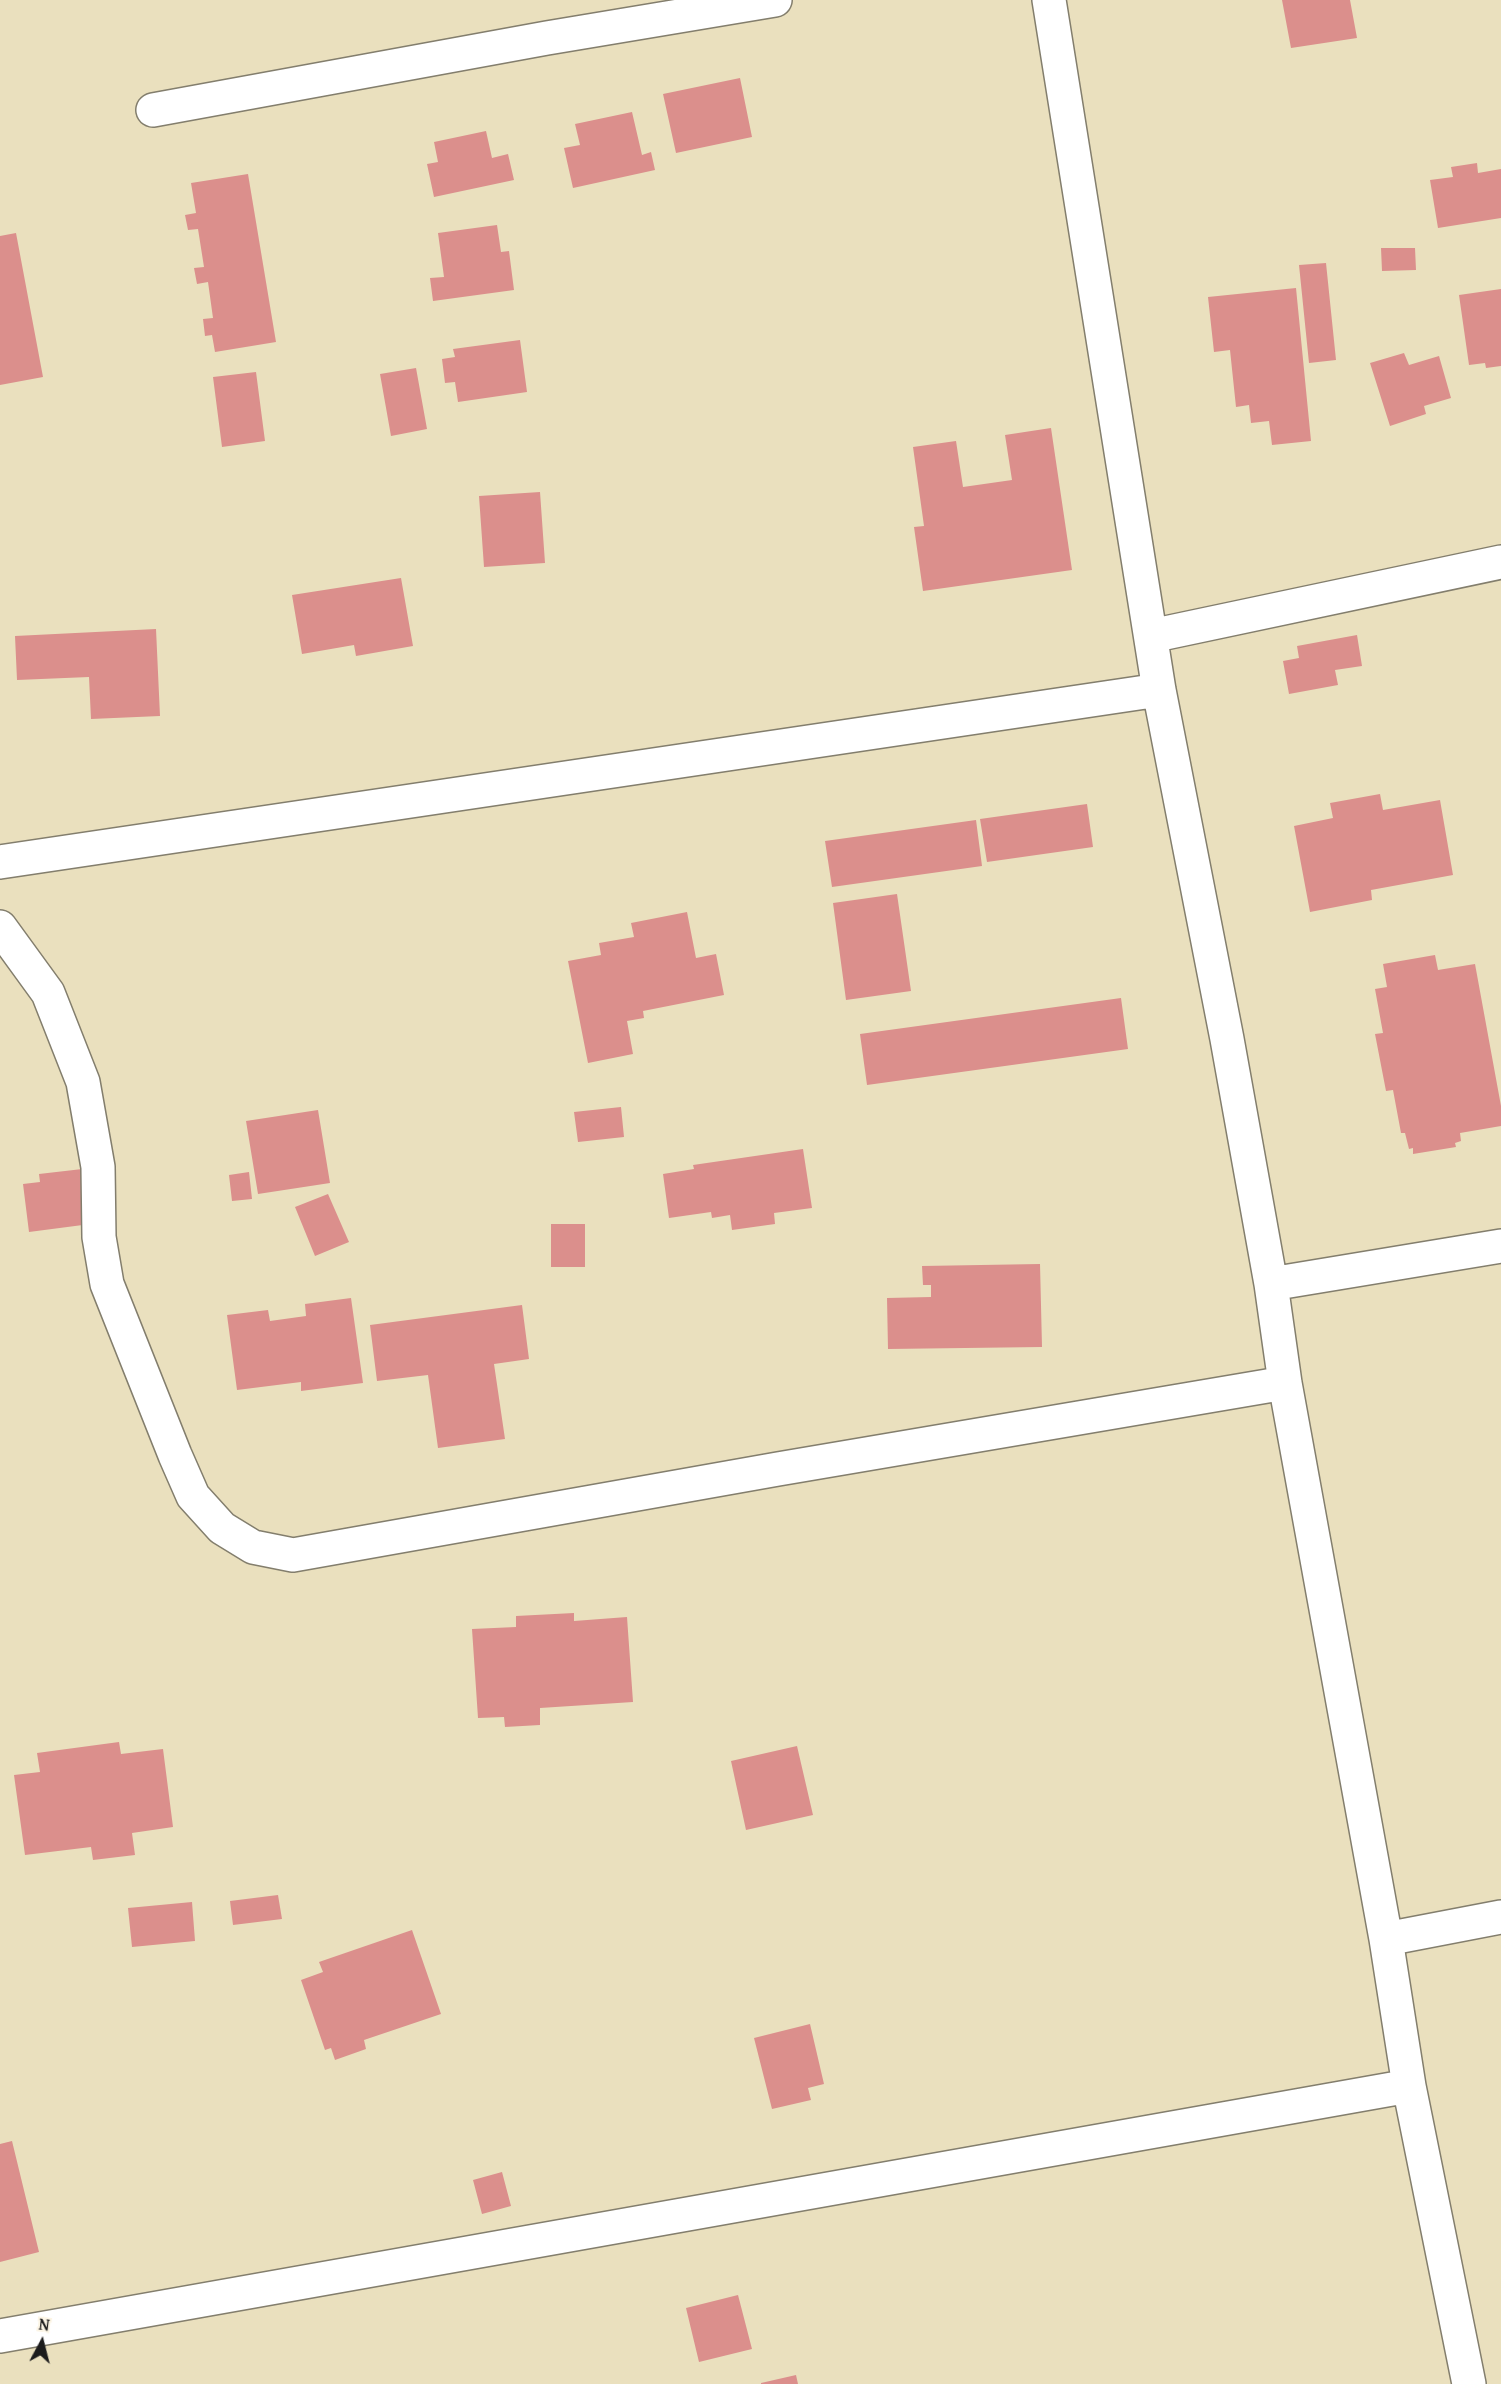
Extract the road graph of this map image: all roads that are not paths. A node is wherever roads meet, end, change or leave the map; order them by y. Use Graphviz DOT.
graph roads {
  1 [pos="776,0"];
  2 [pos="1049,0"];
  3 [pos="153,110"];
  4 [pos="1501,562"];
  5 [pos="1151,636"];
  6 [pos="1159,690"];
  7 [pos="0,862"];
  8 [pos="0,927"];
  9 [pos="1501,1246"];
  10 [pos="1271,1284"];
  11 [pos="1284,1383"];
  12 [pos="1501,1917"];
  13 [pos="1386,1939"];
  14 [pos="1409,2086"];
  15 [pos="0,2336"];
  16 [pos="1469,2384"];
  1 -- 3 [label="street"];
  2 -- 5 [label="street"];
  4 -- 5 [label="street"];
  5 -- 6 [label="street"];
  6 -- 7 [label="street"];
  6 -- 10 [label="street"];
  8 -- 11 [label="street"];
  9 -- 10 [label="street"];
  10 -- 11 [label="street"];
  11 -- 13 [label="street"];
  12 -- 13 [label="street"];
  13 -- 14 [label="street"];
  14 -- 15 [label="street"];
  14 -- 16 [label="street"];
}
